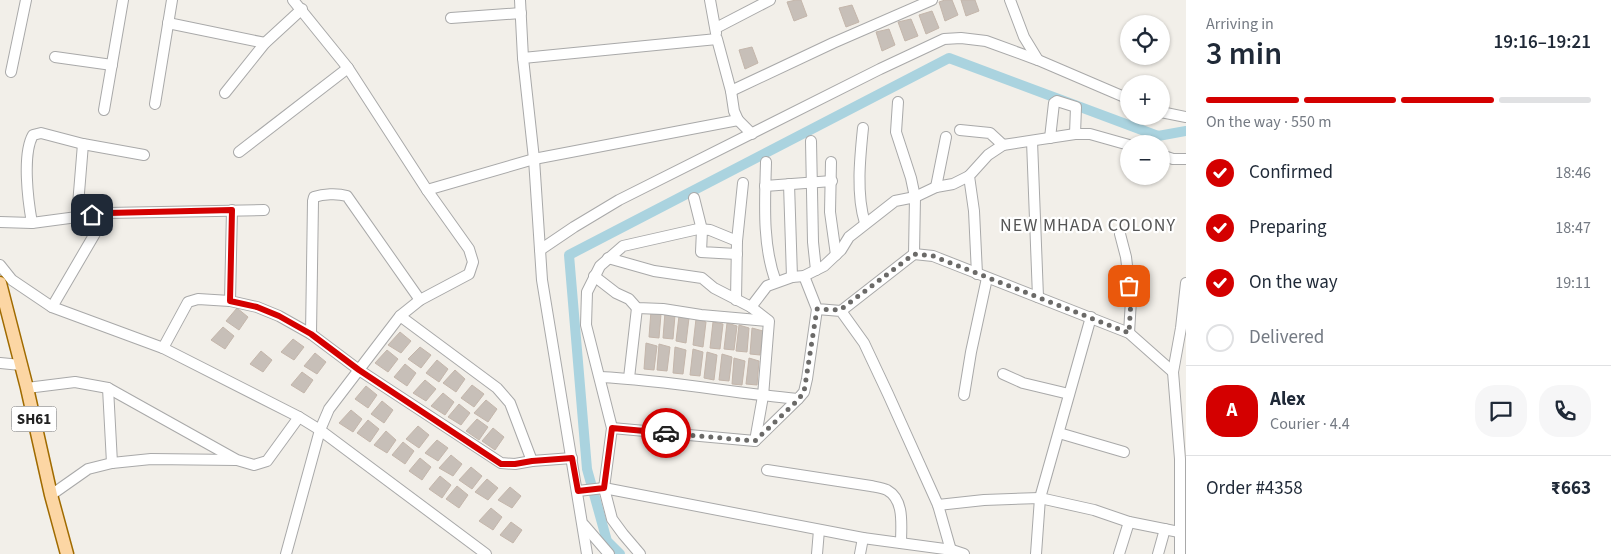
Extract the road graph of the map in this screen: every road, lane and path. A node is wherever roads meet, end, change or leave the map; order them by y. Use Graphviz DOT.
graph roads {
  1 [pos="26,0"];
  2 [pos="123,0"];
  3 [pos="172,0"];
  4 [pos="293,0"];
  5 [pos="520,0"];
  6 [pos="710,0"];
  7 [pos="770,0"];
  8 [pos="932,0"];
  9 [pos="1010,0"];
  10 [pos="302,9"];
  11 [pos="521,13"];
  12 [pos="451,18"];
  13 [pos="168,23"];
  14 [pos="716,34"];
  15 [pos="264,43"];
  16 [pos="55,57"];
  17 [pos="524,58"];
  18 [pos="1038,60"];
  19 [pos="112,65"];
  20 [pos="348,68"];
  21 [pos="11,72"];
  22 [pos="731,91"];
  23 [pos="225,93"];
  24 [pos="1120,95"];
  25 [pos="898,102"];
  26 [pos="155,104"];
  27 [pos="104,110"];
  28 [pos="1170,114"];
  29 [pos="1186,117"];
  30 [pos="738,120"];
  31 [pos="863,128"];
  32 [pos="960,130"];
  33 [pos="752,134"];
  34 [pos="1075,134"];
  35 [pos="946,137"];
  36 [pos="1050,138"];
  37 [pos="811,141"];
  38 [pos="1032,141"];
  39 [pos="1120,142"];
  40 [pos="83,144"];
  41 [pos="1003,145"];
  42 [pos="239,152"];
  43 [pos="144,156"];
  44 [pos="1170,158"];
  45 [pos="534,159"];
  46 [pos="1186,159"];
  47 [pos="766,162"];
  48 [pos="831,162"];
  49 [pos="969,176"];
  50 [pos="832,182"];
  51 [pos="743,183"];
  52 [pos="812,183"];
  53 [pos="789,184"];
  54 [pos="765,186"];
  55 [pos="936,187"];
  56 [pos="426,190"];
  57 [pos="914,197"];
  58 [pos="694,198"];
  59 [pos="232,210"];
  60 [pos="264,210"];
  61 [pos="108,213"];
  62 [pos="77,217"];
  63 [pos="0,222"];
  64 [pos="32,223"];
  65 [pos="865,223"];
  66 [pos="702,230"];
  67 [pos="1120,234"];
  68 [pos="737,241"];
  69 [pos="540,250"];
  70 [pos="737,254"];
  71 [pos="914,254"];
  72 [pos="836,255"];
  73 [pos="608,258"];
  74 [pos="0,265"];
  75 [pos="816,270"];
  76 [pos="594,276"];
  77 [pos="804,276"];
  78 [pos="982,276"];
  79 [pos="792,277"];
  80 [pos="776,282"];
  81 [pos="0,283"];
  82 [pos="1186,283"];
  83 [pos="1038,298"];
  84 [pos="420,300"];
  85 [pos="736,300"];
  86 [pos="230,301"];
  87 [pos="751,307"];
  88 [pos="52,308"];
  89 [pos="637,308"];
  90 [pos="817,309"];
  91 [pos="840,310"];
  92 [pos="400,316"];
  93 [pos="1091,317"];
  94 [pos="769,321"];
  95 [pos="1184,328"];
  96 [pos="1129,333"];
  97 [pos="311,334"];
  98 [pos="163,348"];
  99 [pos="0,363"];
  100 [pos="21,365"];
  101 [pos="359,370"];
  102 [pos="1173,372"];
  103 [pos="1003,374"];
  104 [pos="600,377"];
  105 [pos="629,378"];
  106 [pos="27,388"];
  107 [pos="108,388"];
  108 [pos="1069,394"];
  109 [pos="964,395"];
  110 [pos="763,396"];
  111 [pos="798,400"];
  112 [pos="299,417"];
  113 [pos="612,428"];
  114 [pos="320,430"];
  115 [pos="1059,433"];
  116 [pos="1182,436"];
  117 [pos="755,441"];
  118 [pos="1124,452"];
  119 [pos="572,458"];
  120 [pos="237,460"];
  121 [pos="532,461"];
  122 [pos="112,463"];
  123 [pos="767,470"];
  124 [pos="602,488"];
  125 [pos="580,491"];
  126 [pos="50,495"];
  127 [pos="1183,495"];
  128 [pos="1040,498"];
  129 [pos="938,505"];
  130 [pos="1129,522"];
  131 [pos="583,524"];
  132 [pos="1165,529"];
  133 [pos="819,530"];
  134 [pos="1179,532"];
  135 [pos="863,538"];
  136 [pos="901,543"];
  137 [pos="952,552"];
  138 [pos="66,554"];
  139 [pos="286,554"];
  140 [pos="486,554"];
  141 [pos="587,554"];
  142 [pos="609,554"];
  143 [pos="640,554"];
  144 [pos="816,554"];
  145 [pos="860,554"];
  146 [pos="964,554"];
  147 [pos="1036,554"];
  148 [pos="1120,554"];
  149 [pos="1158,554"];
  150 [pos="1180,554"];
  1 -- 21 [label="street"];
  2 -- 19 [label="street"];
  3 -- 13 [label="street"];
  4 -- 10 [label="street"];
  5 -- 11 [label="street"];
  6 -- 14 [label="street"];
  7 -- 14 [label="street"];
  8 -- 22 [label="street"];
  9 -- 18 [label="street"];
  10 -- 15 [label="street"];
  10 -- 20 [label="street"];
  11 -- 12 [label="street"];
  11 -- 17 [label="street"];
  13 -- 15 [label="street"];
  13 -- 26 [label="street"];
  14 -- 17 [label="street"];
  14 -- 22 [label="street"];
  15 -- 23 [label="street"];
  16 -- 19 [label="street"];
  17 -- 45 [label="street"];
  18 -- 24 [label="street"];
  18 -- 33 [label="street"];
  19 -- 27 [label="street"];
  20 -- 42 [label="street"];
  20 -- 56 [label="street"];
  22 -- 30 [label="street"];
  25 -- 57 [label="street"];
  28 -- 29 [label="street"];
  30 -- 33 [label="street"];
  30 -- 45 [label="street"];
  31 -- 65 [label="street"];
  32 -- 41 [label="street"];
  33 -- 69 [label="street"];
  34 -- 36 [label="street"];
  34 -- 36 [label="street"];
  34 -- 39 [label="street"];
  35 -- 55 [label="street"];
  36 -- 38 [label="street"];
  37 -- 52 [label="street"];
  38 -- 41 [label="street"];
  38 -- 83 [label="street"];
  40 -- 43 [label="street"];
  40 -- 62 [label="street"];
  40 -- 64 [label="street"];
  41 -- 49 [label="street"];
  44 -- 46 [label="street"];
  45 -- 56 [label="street"];
  45 -- 69 [label="street"];
  47 -- 54 [label="street"];
  48 -- 50 [label="street"];
  49 -- 55 [label="street"];
  49 -- 78 [label="street"];
  50 -- 52 [label="street"];
  50 -- 72 [label="street"];
  51 -- 68 [label="street"];
  52 -- 53 [label="street"];
  52 -- 75 [label="street"];
  53 -- 54 [label="street"];
  53 -- 79 [label="street"];
  54 -- 80 [label="street"];
  55 -- 57 [label="street"];
  56 -- 84 [label="street"];
  57 -- 65 [label="street"];
  57 -- 71 [label="street"];
  58 -- 66 [label="street"];
  59 -- 60 [label="street"];
  59 -- 61 [label="street"];
  59 -- 86 [label="street"];
  61 -- 62 [label="street"];
  61 -- 88 [label="street"];
  62 -- 64 [label="street"];
  63 -- 64 [label="street"];
  65 -- 72 [label="street"];
  66 -- 68 [label="street"];
  66 -- 70 [label="street"];
  66 -- 73 [label="street"];
  67 -- 96 [label="street"];
  68 -- 70 [label="street"];
  69 -- 119 [label="street"];
  70 -- 85 [label="street"];
  71 -- 78 [label="street"];
  71 -- 91 [label="street"];
  72 -- 75 [label="street"];
  73 -- 76 [label="street"];
  73 -- 85 [label="street"];
  74 -- 88 [label="street"];
  75 -- 77 [label="street"];
  76 -- 89 [label="street"];
  76 -- 104 [label="street"];
  77 -- 79 [label="street"];
  77 -- 90 [label="street"];
  78 -- 83 [label="street"];
  78 -- 109 [label="street"];
  79 -- 80 [label="street"];
  80 -- 87 [label="street"];
  81 -- 100 [label="main road, SH61"];
  82 -- 95 [label="street"];
  83 -- 93 [label="street"];
  84 -- 92 [label="street"];
  84 -- 97 [label="street"];
  85 -- 87 [label="street"];
  86 -- 97 [label="street"];
  86 -- 98 [label="street"];
  87 -- 94 [label="street"];
  88 -- 98 [label="street"];
  89 -- 94 [label="street"];
  89 -- 105 [label="street"];
  90 -- 91 [label="street"];
  90 -- 111 [label="street"];
  91 -- 129 [label="street"];
  92 -- 101 [label="street"];
  92 -- 121 [label="street"];
  93 -- 96 [label="street"];
  93 -- 108 [label="street"];
  94 -- 110 [label="street"];
  95 -- 102 [label="street"];
  96 -- 102 [label="street"];
  97 -- 101 [label="street"];
  98 -- 112 [label="street"];
  99 -- 100 [label="street"];
  100 -- 106 [label="main road, SH61"];
  101 -- 114 [label="street"];
  101 -- 121 [label="street"];
  102 -- 116 [label="street"];
  103 -- 108 [label="street"];
  104 -- 105 [label="street"];
  104 -- 113 [label="street"];
  105 -- 110 [label="street"];
  106 -- 107 [label="street"];
  106 -- 126 [label="main road, SH61"];
  107 -- 120 [label="street"];
  107 -- 122 [label="street"];
  108 -- 115 [label="street"];
  110 -- 111 [label="street"];
  110 -- 117 [label="street"];
  111 -- 117 [label="street"];
  112 -- 114 [label="street"];
  112 -- 120 [label="street"];
  113 -- 117 [label="street"];
  113 -- 124 [label="street"];
  114 -- 139 [label="street"];
  114 -- 140 [label="street"];
  115 -- 118 [label="street"];
  115 -- 128 [label="street"];
  116 -- 127 [label="street"];
  119 -- 121 [label="street"];
  119 -- 125 [label="street"];
  120 -- 122 [label="street"];
  122 -- 126 [label="street"];
  123 -- 136 [label="street"];
  124 -- 125 [label="street"];
  124 -- 133 [label="street"];
  124 -- 143 [label="street"];
  125 -- 131 [label="street"];
  126 -- 138 [label="main road, SH61"];
  127 -- 134 [label="street"];
  128 -- 129 [label="street"];
  128 -- 130 [label="street"];
  128 -- 147 [label="street"];
  129 -- 137 [label="street"];
  130 -- 132 [label="street"];
  130 -- 148 [label="street"];
  131 -- 141 [label="street"];
  131 -- 142 [label="street"];
  132 -- 134 [label="street"];
  132 -- 149 [label="street"];
  133 -- 135 [label="street"];
  133 -- 144 [label="street"];
  134 -- 150 [label="street"];
  135 -- 136 [label="street"];
  135 -- 145 [label="street"];
  136 -- 137 [label="street"];
  137 -- 146 [label="street"];
}
